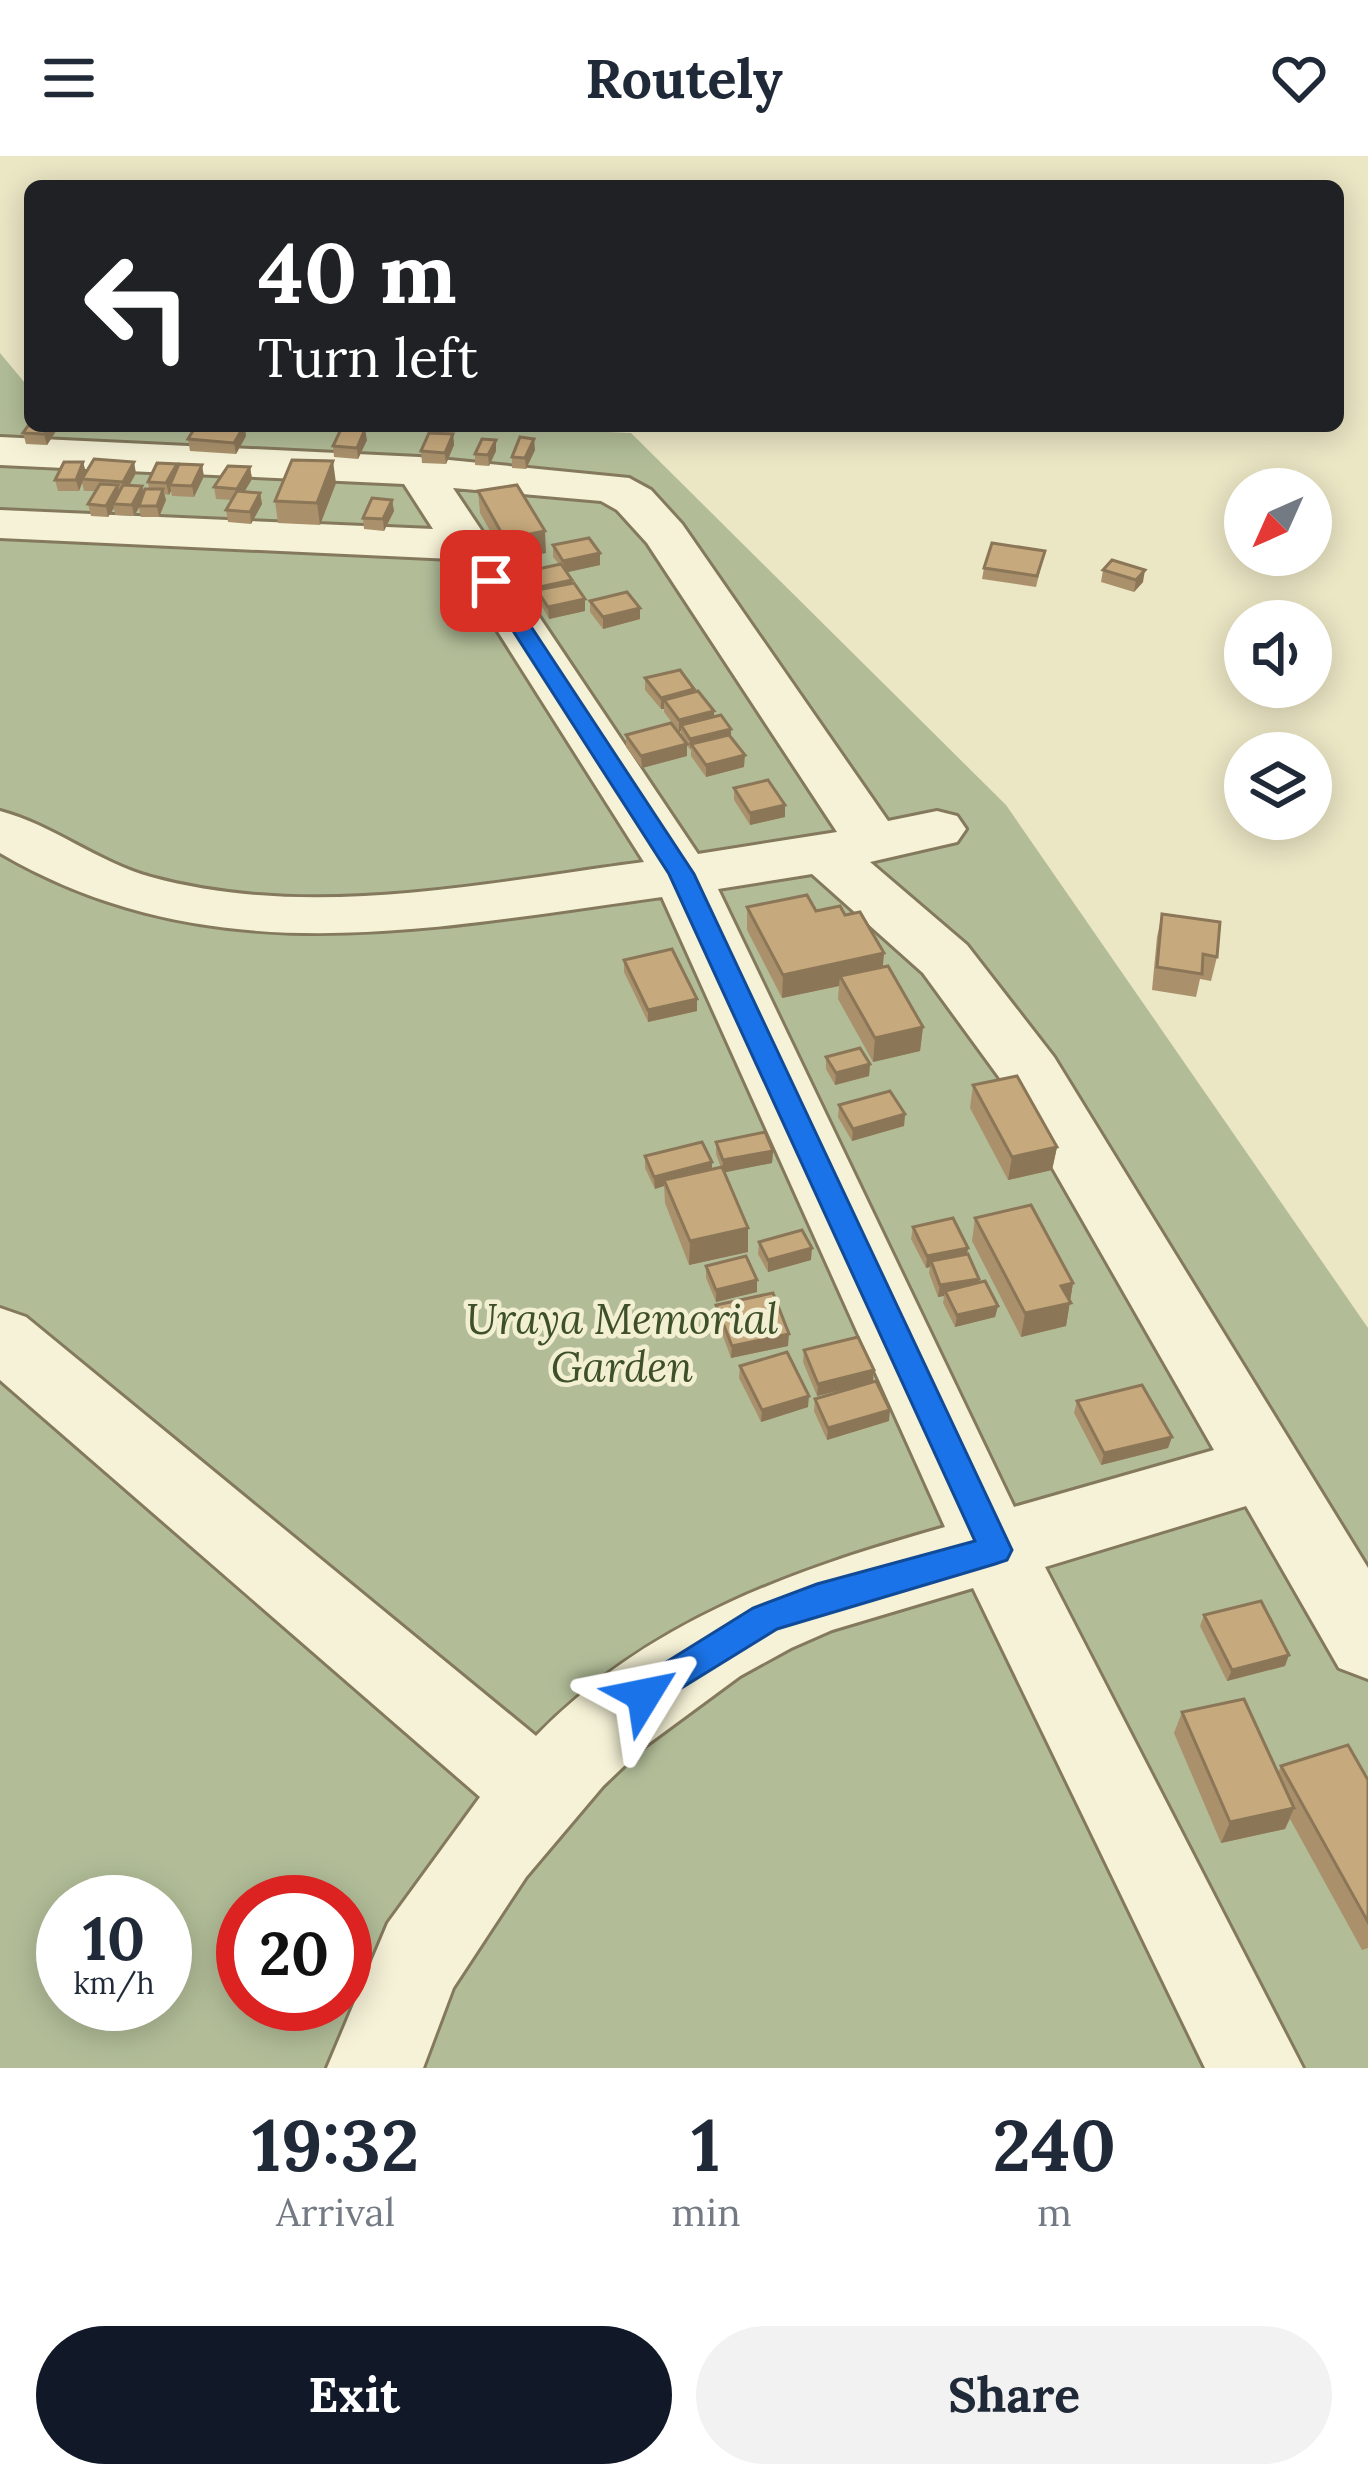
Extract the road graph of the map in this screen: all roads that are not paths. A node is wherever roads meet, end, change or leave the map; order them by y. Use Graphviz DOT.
graph roads {
  1 [pos="0,451"];
  2 [pos="419,471"];
  3 [pos="0,524"];
  4 [pos="467,545"];
  5 [pos="937,830"];
  6 [pos="848,847"];
  7 [pos="10,852"];
  8 [pos="682,874"];
  9 [pos="0,1337"];
  10 [pos="1263,1469"];
  11 [pos="995,1550"];
  12 [pos="1368,1642"];
  13 [pos="537,1791"];
  14 [pos="375,2068"];
  15 [pos="1255,2068"];
  1 -- 2 [label="lane"];
  2 -- 4 [label="lane"];
  2 -- 6 [label="lane"];
  3 -- 4 [label="lane"];
  4 -- 8 [label="lane"];
  5 -- 6 [label="lane"];
  6 -- 8 [label="lane"];
  6 -- 10 [label="lane"];
  7 -- 8 [label="lane"];
  8 -- 11 [label="lane"];
  9 -- 13 [label="lane"];
  10 -- 11 [label="lane"];
  10 -- 12 [label="lane"];
  11 -- 13 [label="lane"];
  11 -- 15 [label="lane"];
  13 -- 14 [label="lane"];
}
